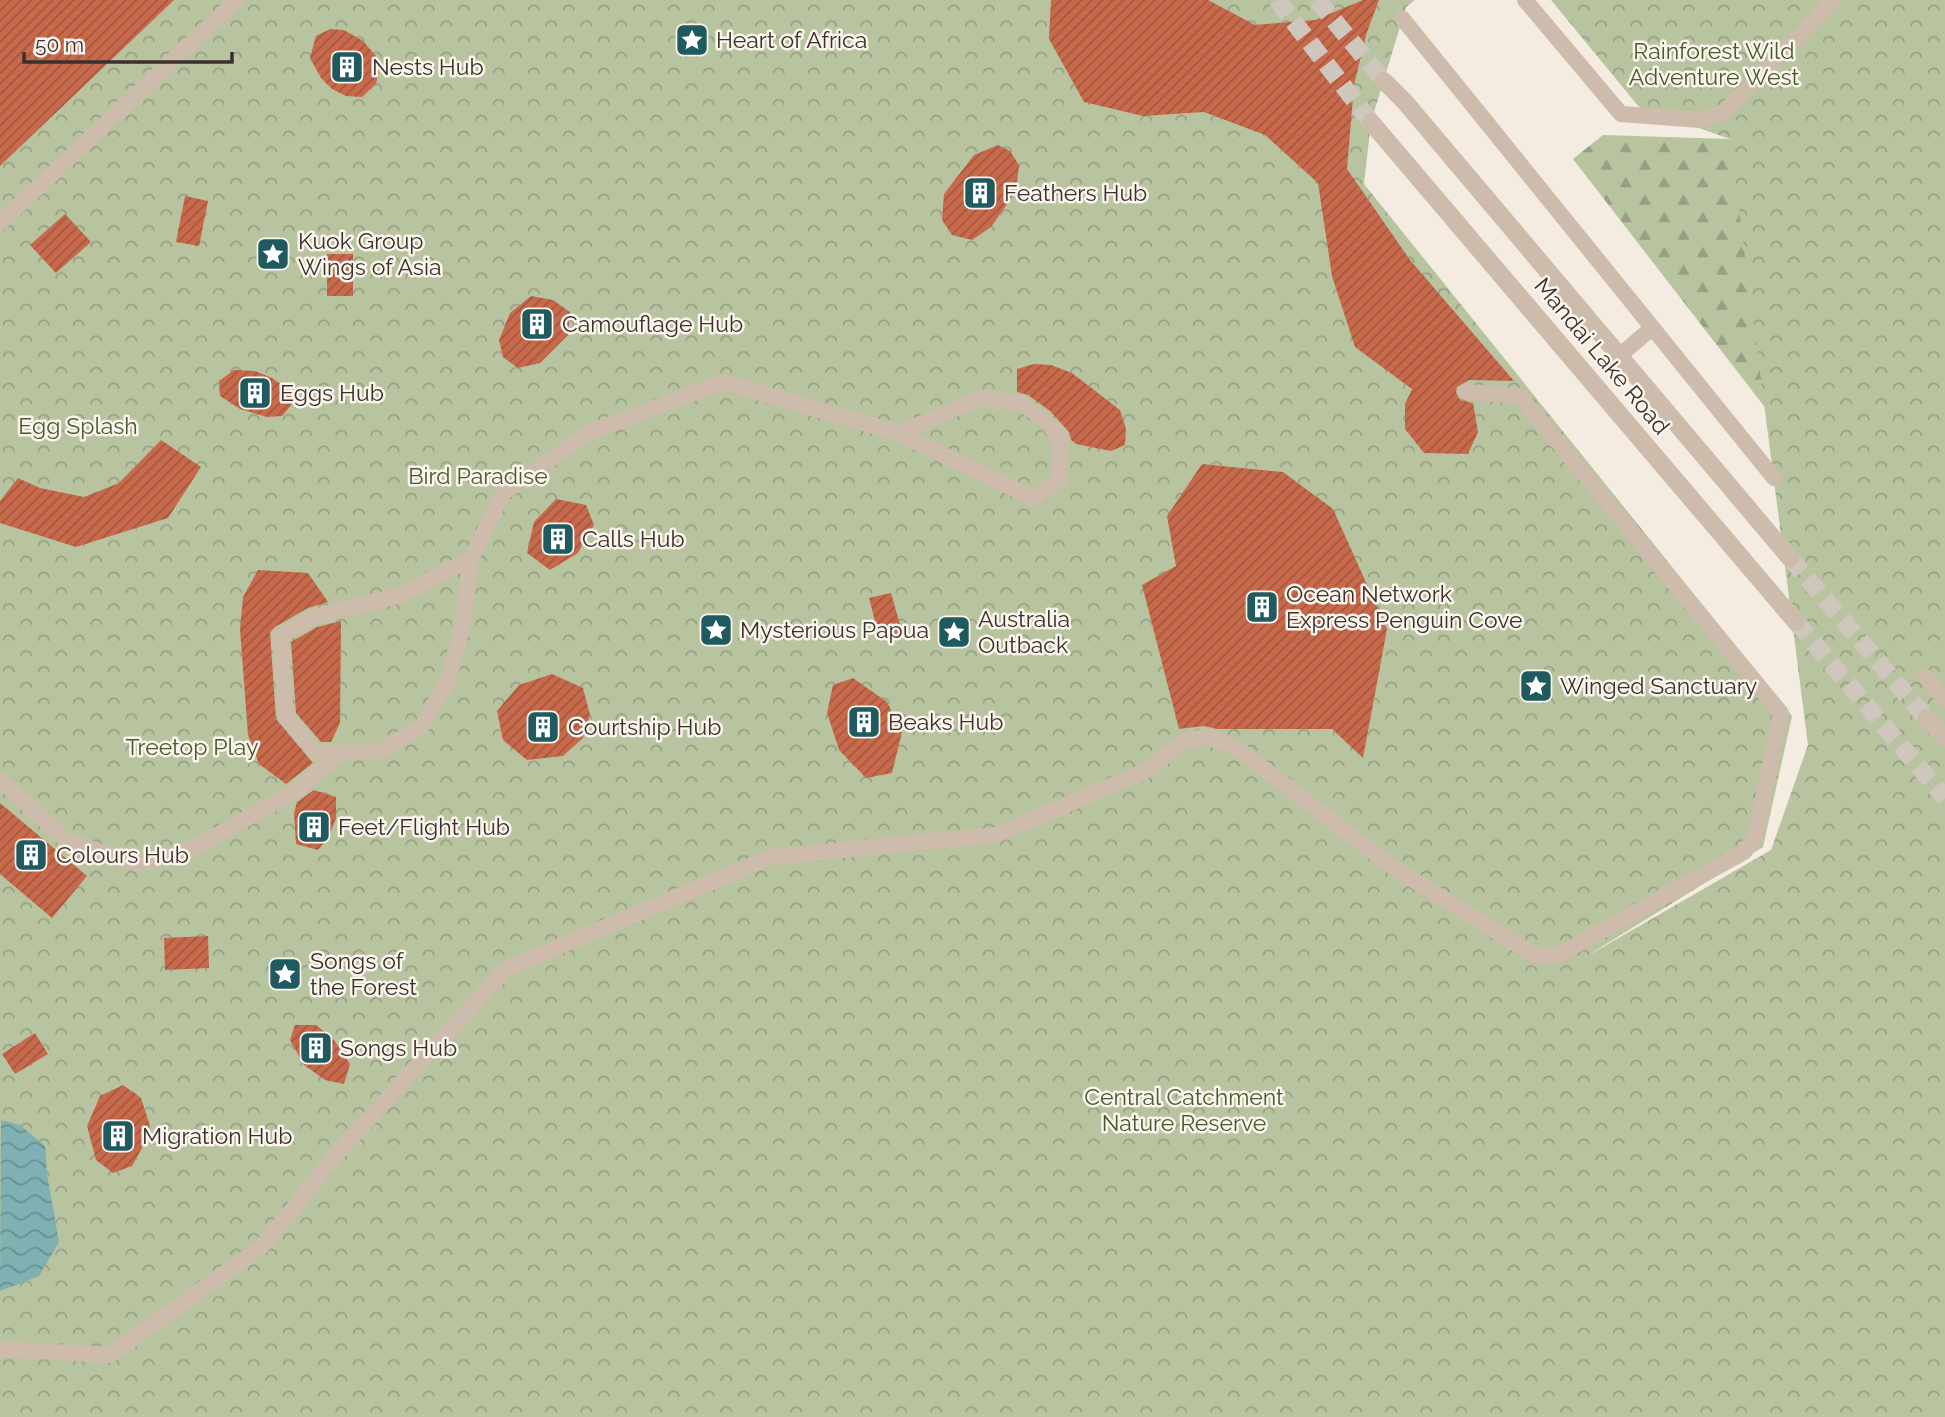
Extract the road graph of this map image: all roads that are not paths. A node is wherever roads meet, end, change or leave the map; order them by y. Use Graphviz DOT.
graph roads {
  1 [pos="237,0"];
  2 [pos="1525,0"];
  3 [pos="1834,0"];
  4 [pos="1402,18"];
  5 [pos="1384,81"];
  6 [pos="1371,122"];
  7 [pos="0,223"];
  8 [pos="1652,328"];
  9 [pos="1619,357"];
  10 [pos="1466,392"];
  11 [pos="898,432"];
  12 [pos="1774,478"];
  13 [pos="1790,558"];
  14 [pos="471,559"];
  15 [pos="1796,622"];
  16 [pos="1926,677"];
  17 [pos="1945,700"];
  18 [pos="1926,718"];
  19 [pos="1945,738"];
  20 [pos="341,753"];
  21 [pos="0,779"];
  22 [pos="0,1349"];
  1 -- 7 [label="lane"];
  2 -- 3 [label="lane"];
  4 -- 8 [label="lane"];
  5 -- 9 [label="street, Mandai Lake Road"];
  6 -- 15 [label="street, Mandai Lake Road"];
  8 -- 9 [label="lane"];
  8 -- 12 [label="lane"];
  9 -- 13 [label="street, Mandai Lake Road"];
  10 -- 22 [label="lane"];
  11 -- 11 [label="lane"];
  11 -- 14 [label="lane"];
  14 -- 20 [label="lane"];
  14 -- 20 [label="lane"];
  16 -- 17 [label="lane"];
  18 -- 19 [label="street"];
  20 -- 21 [label="lane"];
}
